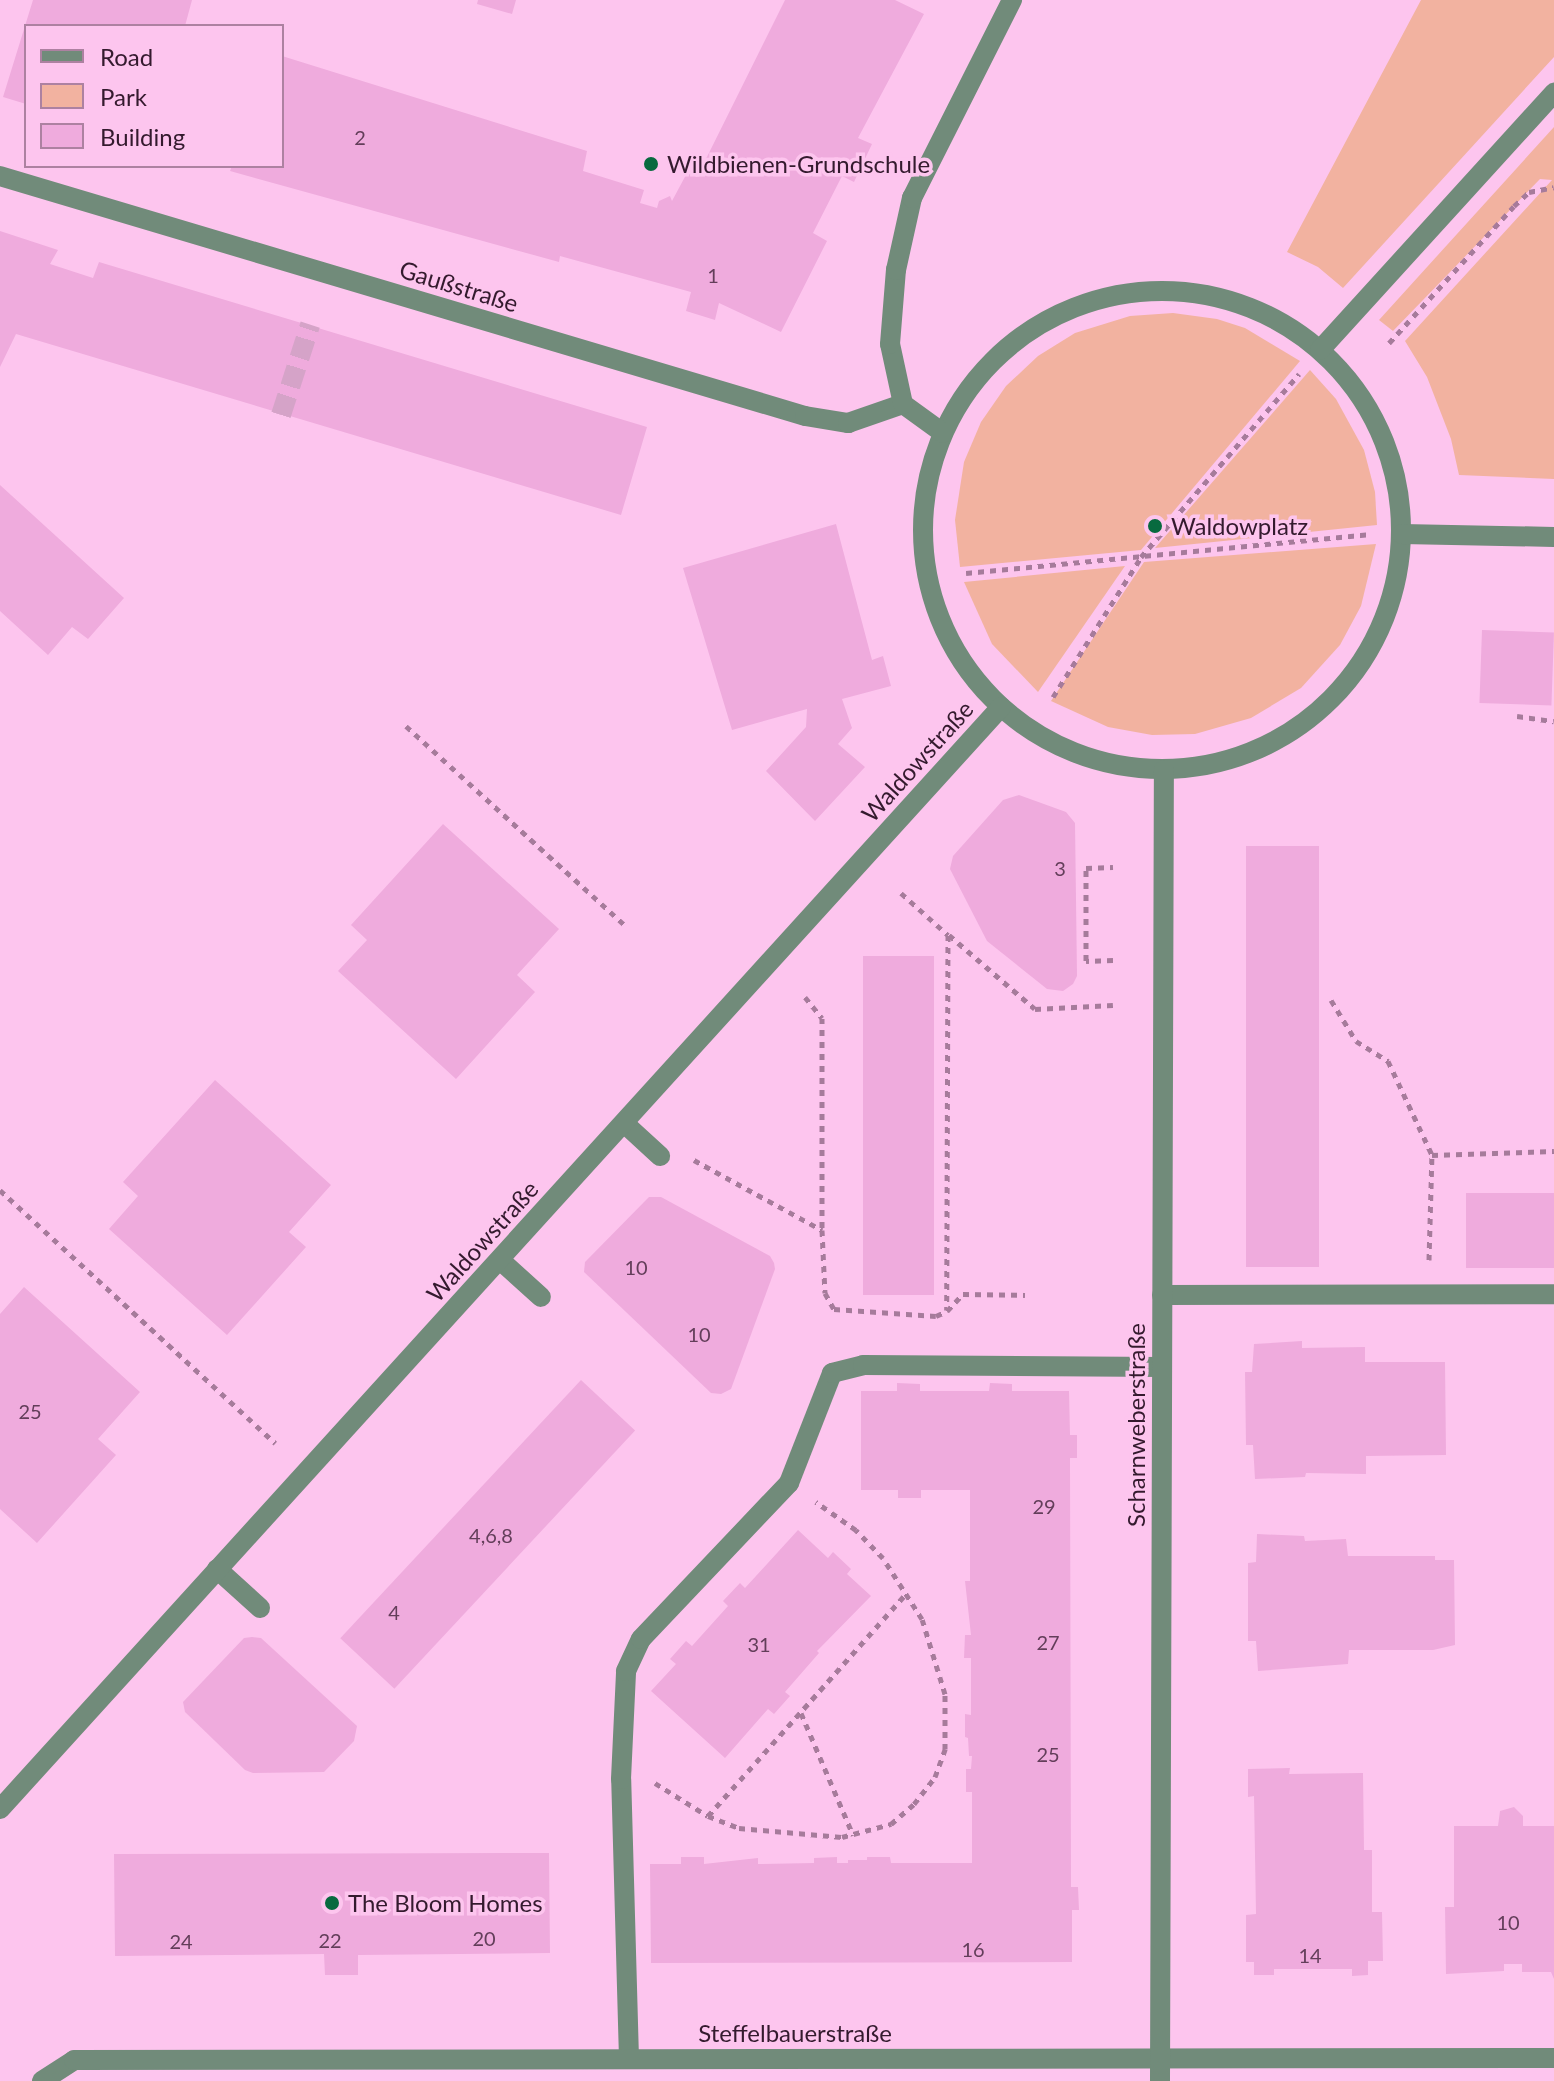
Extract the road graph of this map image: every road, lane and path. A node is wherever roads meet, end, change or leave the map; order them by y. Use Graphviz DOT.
graph roads {
  1 [pos="1012,0"];
  2 [pos="1554,93"];
  3 [pos="0,176"];
  4 [pos="1554,187"];
  5 [pos="1389,343"];
  6 [pos="1320,350"];
  7 [pos="903,404"];
  8 [pos="943,433"];
  9 [pos="1402,534"];
  10 [pos="1554,537"];
  11 [pos="1141,557"];
  12 [pos="966,573"];
  13 [pos="1053,697"];
  14 [pos="1001,707"];
  15 [pos="1517,716"];
  16 [pos="1554,721"];
  17 [pos="406,726"];
  18 [pos="1164,770"];
  19 [pos="1113,867"];
  20 [pos="901,893"];
  21 [pos="627,927"];
  22 [pos="948,935"];
  23 [pos="1113,960"];
  24 [pos="805,997"];
  25 [pos="1331,1000"];
  26 [pos="1113,1005"];
  27 [pos="624,1123"];
  28 [pos="1554,1151"];
  29 [pos="1432,1155"];
  30 [pos="660,1156"];
  31 [pos="690,1158"];
  32 [pos="0,1190"];
  33 [pos="822,1230"];
  34 [pos="500,1260"];
  35 [pos="1554,1294"];
  36 [pos="1025,1295"];
  37 [pos="1162,1295"];
  38 [pos="1428,1295"];
  39 [pos="541,1297"];
  40 [pos="947,1311"];
  41 [pos="1162,1367"];
  42 [pos="275,1443"];
  43 [pos="789,1483"];
  44 [pos="217,1569"];
  45 [pos="907,1593"];
  46 [pos="260,1608"];
  47 [pos="801,1713"];
  48 [pos="621,1779"];
  49 [pos="0,1809"];
  50 [pos="708,1816"];
  51 [pos="853,1835"];
  52 [pos="1159,2058"];
  53 [pos="1554,2058"];
  54 [pos="629,2059"];
  55 [pos="42,2081"];
  56 [pos="1160,2081"];
  1 -- 7 [label="street"];
  2 -- 6 [label="street"];
  3 -- 7 [label="street, Gaußstraße"];
  4 -- 5 [label="path"];
  6 -- 8 [label="street"];
  6 -- 9 [label="street"];
  6 -- 11 [label="path"];
  7 -- 8 [label="street"];
  8 -- 14 [label="street"];
  9 -- 10 [label="street"];
  9 -- 11 [label="path"];
  9 -- 18 [label="street"];
  11 -- 12 [label="path"];
  11 -- 13 [label="path"];
  14 -- 18 [label="street"];
  14 -- 27 [label="street, Waldowstraße"];
  15 -- 16 [label="path"];
  17 -- 21 [label="path"];
  18 -- 37 [label="street, Scharnweberstraße"];
  19 -- 23 [label="path"];
  20 -- 22 [label="path"];
  22 -- 26 [label="path"];
  22 -- 40 [label="path"];
  24 -- 33 [label="path"];
  25 -- 29 [label="path"];
  27 -- 30 [label="street"];
  27 -- 34 [label="street, Waldowstraße"];
  28 -- 29 [label="path"];
  29 -- 38 [label="path"];
  31 -- 33 [label="path"];
  32 -- 42 [label="path"];
  33 -- 40 [label="path"];
  34 -- 39 [label="street"];
  34 -- 44 [label="street, Waldowstraße"];
  35 -- 38 [label="street"];
  36 -- 40 [label="path"];
  37 -- 38 [label="street"];
  37 -- 41 [label="street, Scharnweberstraße"];
  41 -- 43 [label="street"];
  41 -- 52 [label="street, Scharnweberstraße"];
  43 -- 45 [label="path"];
  43 -- 48 [label="street"];
  44 -- 46 [label="street"];
  44 -- 49 [label="street, Waldowstraße"];
  45 -- 47 [label="path"];
  45 -- 51 [label="path"];
  47 -- 50 [label="path"];
  47 -- 51 [label="path"];
  48 -- 50 [label="path"];
  48 -- 54 [label="street"];
  50 -- 51 [label="path"];
  52 -- 53 [label="street, Steffelbauerstraße"];
  52 -- 54 [label="street, Steffelbauerstraße"];
  52 -- 56 [label="street, Scharnweberstraße"];
  54 -- 55 [label="street, Steffelbauerstraße"];
}
